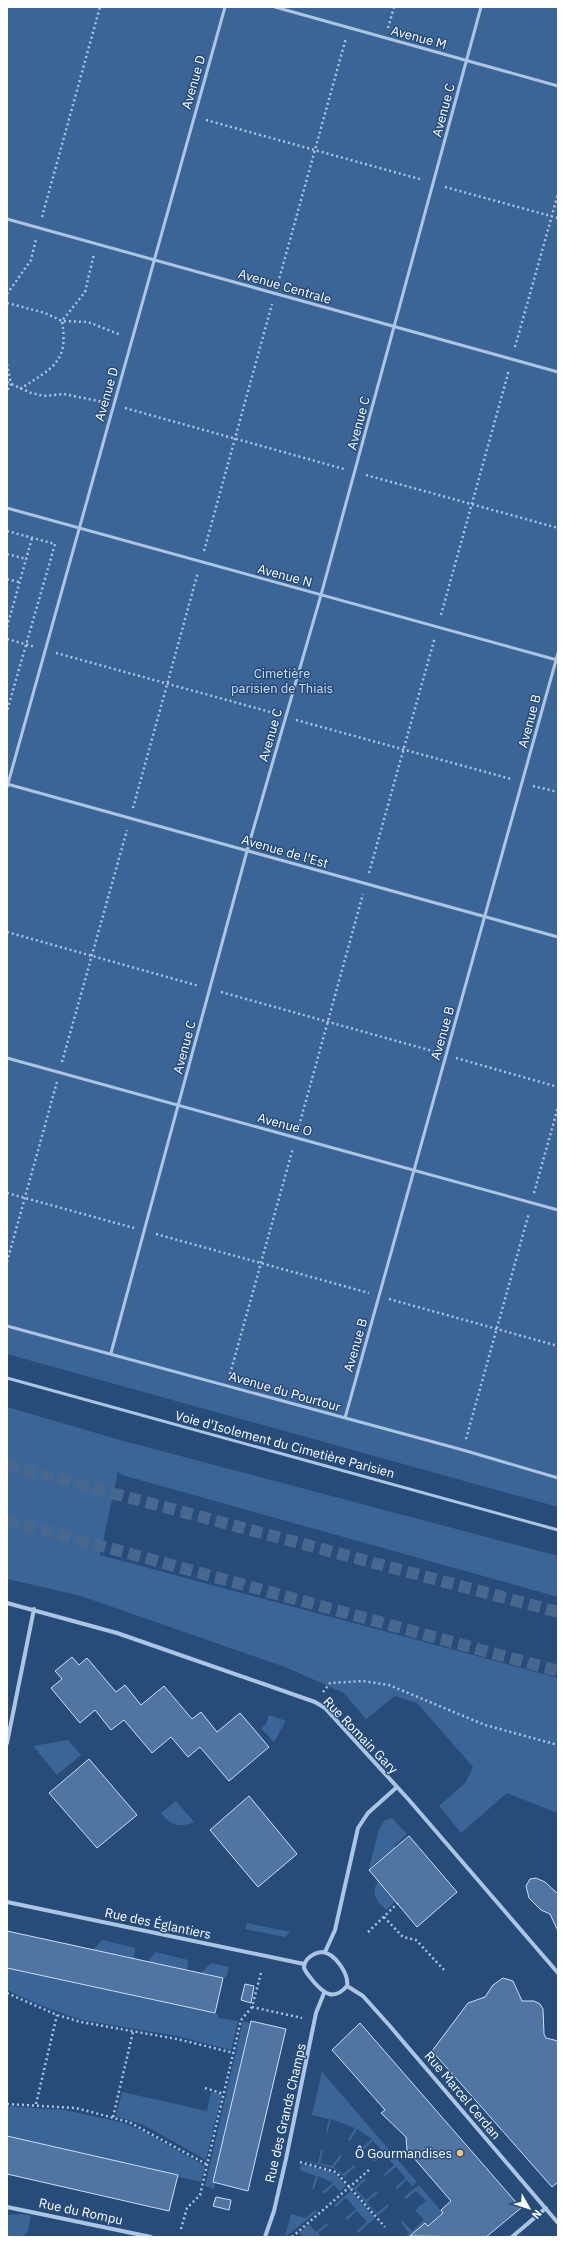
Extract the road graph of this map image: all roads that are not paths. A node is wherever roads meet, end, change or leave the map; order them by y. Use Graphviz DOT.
graph roads {
  1 [pos="225,7"];
  2 [pos="275,7"];
  3 [pos="481,7"];
  4 [pos="466,60"];
  5 [pos="558,86"];
  6 [pos="7,219"];
  7 [pos="154,260"];
  8 [pos="394,327"];
  9 [pos="558,372"];
  10 [pos="7,508"];
  11 [pos="79,528"];
  12 [pos="321,595"];
  13 [pos="558,653"];
  14 [pos="557,660"];
  15 [pos="7,785"];
  16 [pos="247,851"];
  17 [pos="485,917"];
  18 [pos="558,937"];
  19 [pos="7,1058"];
  20 [pos="178,1105"];
  21 [pos="414,1170"];
  22 [pos="558,1210"];
  23 [pos="7,1326"];
  24 [pos="111,1353"];
  25 [pos="7,1378"];
  26 [pos="346,1418"];
  27 [pos="558,1478"];
  28 [pos="558,1530"];
  29 [pos="7,1603"];
  30 [pos="34,1609"];
  31 [pos="7,1743"];
  32 [pos="397,1787"];
  33 [pos="7,1902"];
  34 [pos="325,1952"];
  35 [pos="304,1964"];
  36 [pos="558,1973"];
  37 [pos="347,1986"];
  38 [pos="324,1993"];
  39 [pos="7,2207"];
  40 [pos="546,2208"];
  41 [pos="558,2223"];
  42 [pos="151,2237"];
  43 [pos="264,2237"];
  44 [pos="512,2237"];
  1 -- 7 [label="lane, Avenue D"];
  2 -- 4 [label="lane, Avenue M"];
  3 -- 4 [label="lane, Avenue C"];
  4 -- 5 [label="lane, Avenue M"];
  4 -- 8 [label="lane, Avenue C"];
  6 -- 7 [label="lane, Avenue Centrale"];
  7 -- 8 [label="lane, Avenue Centrale"];
  7 -- 11 [label="lane, Avenue D"];
  8 -- 9 [label="lane, Avenue Centrale"];
  8 -- 12 [label="lane, Avenue C"];
  10 -- 11 [label="lane, Avenue N"];
  11 -- 12 [label="lane, Avenue N"];
  11 -- 15 [label="lane, Avenue D"];
  12 -- 14 [label="lane, Avenue N"];
  12 -- 16 [label="lane, Avenue C"];
  13 -- 14 [label="lane, Avenue B"];
  14 -- 17 [label="lane, Avenue B"];
  15 -- 16 [label="lane, Avenue de l'Est"];
  16 -- 17 [label="lane, Avenue de l'Est"];
  16 -- 20 [label="lane, Avenue C"];
  17 -- 18 [label="lane, Avenue de l'Est"];
  17 -- 21 [label="lane, Avenue B"];
  19 -- 20 [label="lane, Avenue O"];
  20 -- 21 [label="lane, Avenue O"];
  20 -- 24 [label="lane, Avenue C"];
  21 -- 22 [label="lane, Avenue O"];
  21 -- 26 [label="lane, Avenue B"];
  23 -- 24 [label="lane, Avenue du Pourtour"];
  24 -- 26 [label="lane, Avenue du Pourtour"];
  25 -- 28 [label="lane, Voie d'Isolement du Cimetière Parisien"];
  26 -- 27 [label="lane, Avenue du Pourtour"];
  29 -- 30 [label="street, Rue Romain Gary"];
  30 -- 31 [label="street"];
  30 -- 32 [label="street, Rue Romain Gary"];
  32 -- 34 [label="street"];
  32 -- 36 [label="street, Rue Romain Gary"];
  33 -- 35 [label="street, Rue des Églantiers"];
  34 -- 35 [label="street"];
  34 -- 37 [label="street"];
  35 -- 38 [label="street"];
  37 -- 38 [label="street"];
  37 -- 40 [label="street, Rue Marcel Cerdan"];
  38 -- 43 [label="street, Rue des Grands Champs"];
  39 -- 42 [label="street, Rue du Rompu"];
  40 -- 41 [label="street, Rue Marcel Cerdan"];
  40 -- 44 [label="street"];
}
